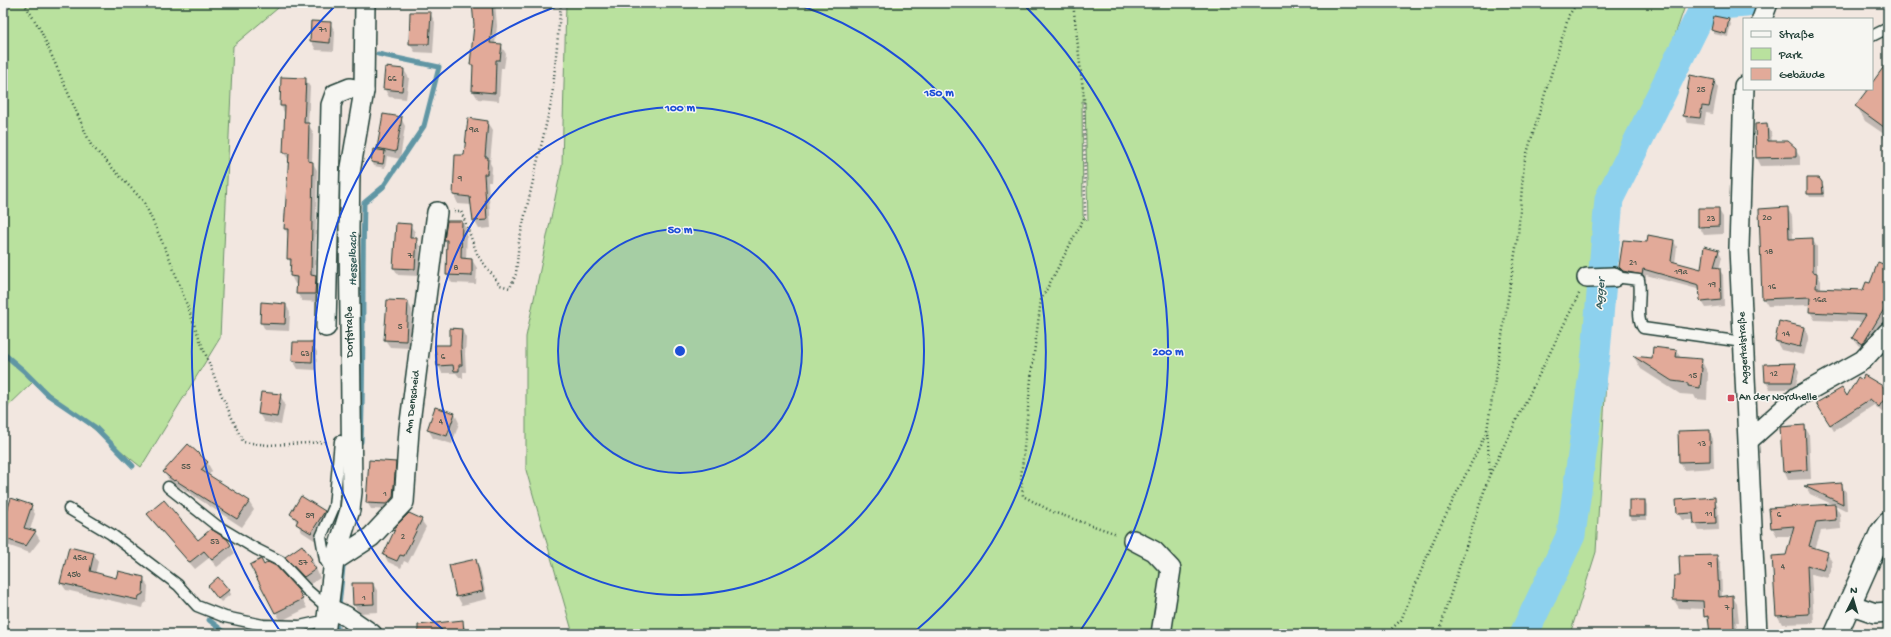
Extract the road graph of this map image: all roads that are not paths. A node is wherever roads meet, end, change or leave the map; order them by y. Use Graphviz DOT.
graph roads {
  1 [pos="366,3"];
  2 [pos="1768,3"];
  3 [pos="1762,18"];
  4 [pos="1888,28"];
  5 [pos="1873,36"];
  6 [pos="1745,90"];
  7 [pos="364,91"];
  8 [pos="437,212"];
  9 [pos="1614,277"];
  10 [pos="1587,278"];
  11 [pos="326,328"];
  12 [pos="1888,332"];
  13 [pos="1743,342"];
  14 [pos="1749,440"];
  15 [pos="340,441"];
  16 [pos="168,487"];
  17 [pos="68,509"];
  18 [pos="1888,524"];
  19 [pos="1133,540"];
  20 [pos="333,566"];
  21 [pos="1849,604"];
  22 [pos="1888,612"];
  23 [pos="327,621"];
  24 [pos="372,634"];
  25 [pos="1161,634"];
  26 [pos="1757,634"];
  27 [pos="1836,634"];
  1 -- 7 [label="street, Dorfstraße"];
  2 -- 3 [label="street"];
  4 -- 5 [label="lane"];
  6 -- 13 [label="street, Aggertalstraße"];
  7 -- 11 [label="street, Dorfstraße"];
  7 -- 20 [label="street, Dorfstraße"];
  8 -- 20 [label="street, Am Denscheid"];
  9 -- 10 [label="street"];
  9 -- 13 [label="lane"];
  12 -- 14 [label="street"];
  13 -- 14 [label="street, Aggertalstraße"];
  14 -- 26 [label="street, Aggertalstraße"];
  15 -- 20 [label="lane"];
  16 -- 23 [label="lane"];
  17 -- 23 [label="lane"];
  18 -- 21 [label="main road"];
  19 -- 25 [label="street"];
  20 -- 23 [label="street, Dorfstraße"];
  21 -- 22 [label="street"];
  21 -- 27 [label="main road"];
  23 -- 24 [label="street"];
}
